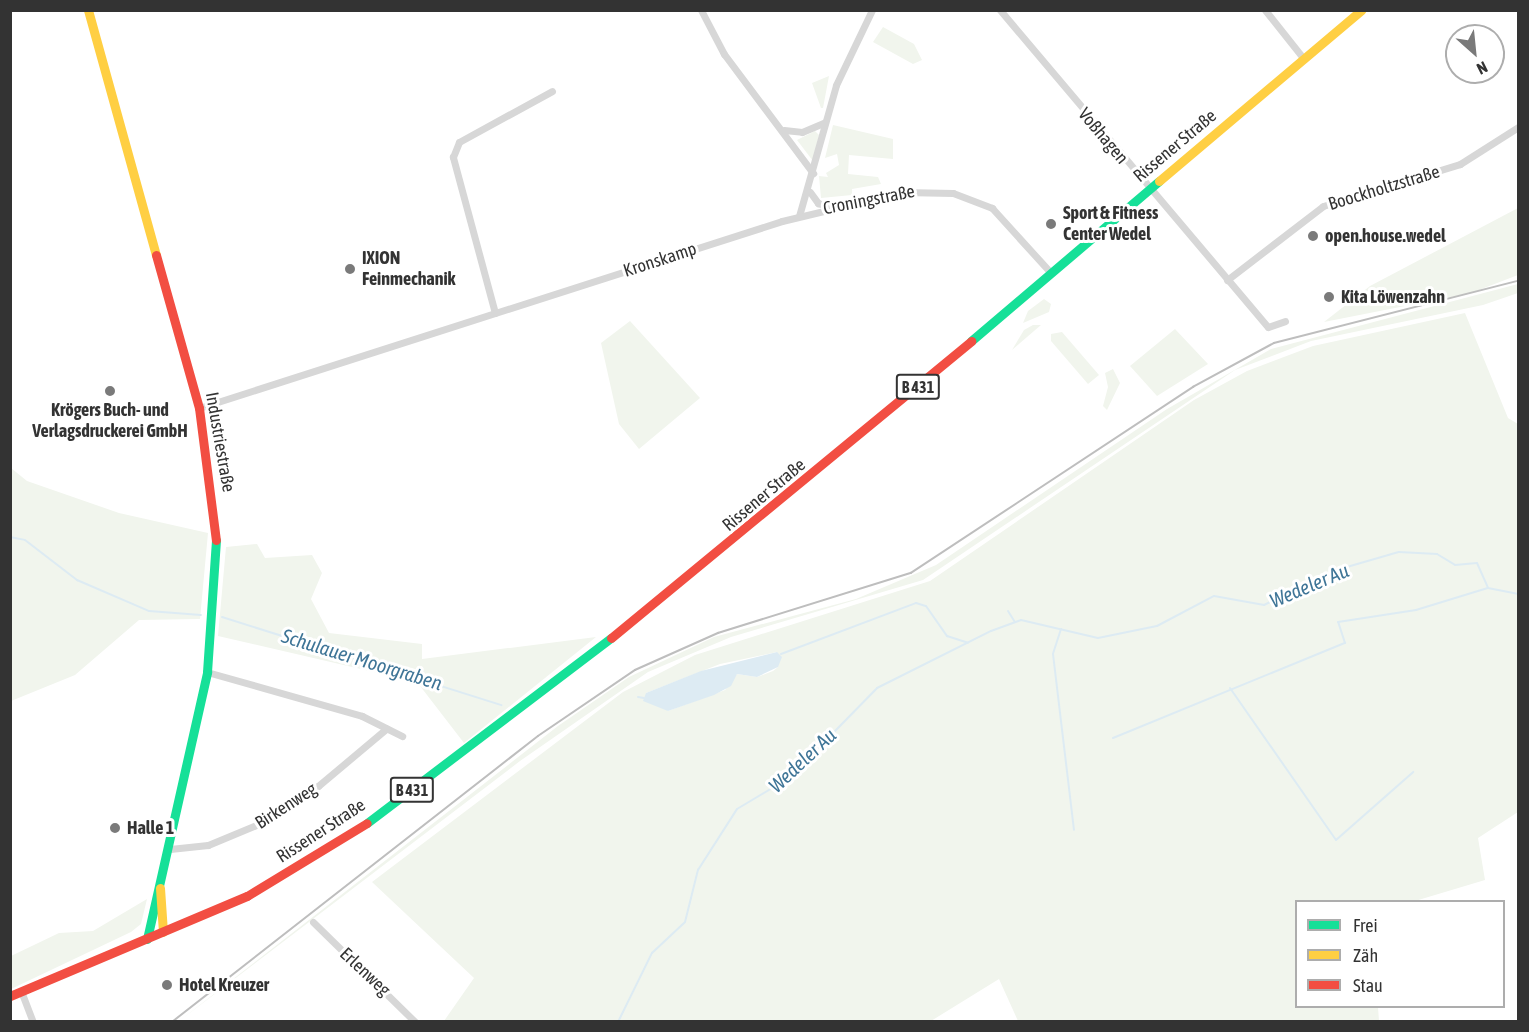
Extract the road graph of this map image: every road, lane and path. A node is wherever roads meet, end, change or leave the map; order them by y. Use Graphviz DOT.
graph roads {
  1 [pos="88,10"];
  2 [pos="701,10"];
  3 [pos="872,10"];
  4 [pos="1000,10"];
  5 [pos="1265,10"];
  6 [pos="1361,10"];
  7 [pos="1304,59"];
  8 [pos="552,91"];
  9 [pos="825,122"];
  10 [pos="1518,127"];
  11 [pos="784,130"];
  12 [pos="813,173"];
  13 [pos="1148,190"];
  14 [pos="810,192"];
  15 [pos="831,207"];
  16 [pos="799,216"];
  17 [pos="1051,273"];
  18 [pos="1227,280"];
  19 [pos="495,313"];
  20 [pos="1285,321"];
  21 [pos="199,408"];
  22 [pos="207,672"];
  23 [pos="386,729"];
  24 [pos="402,736"];
  25 [pos="170,849"];
  26 [pos="160,888"];
  27 [pos="313,922"];
  28 [pos="163,932"];
  29 [pos="145,940"];
  30 [pos="21,991"];
  31 [pos="10,996"];
  32 [pos="33,1022"];
  33 [pos="415,1022"];
  1 -- 21 [label="main road, Industriestraße"];
  2 -- 11 [label="street"];
  3 -- 9 [label="street"];
  4 -- 13 [label="street, Voßhagen"];
  5 -- 7 [label="street"];
  6 -- 7 [label="main road, Rissener Straße / B 431"];
  7 -- 13 [label="main road, Rissener Straße / B 431"];
  8 -- 19 [label="street"];
  9 -- 11 [label="street"];
  9 -- 12 [label="street"];
  10 -- 18 [label="street, Boockholtzstraße"];
  11 -- 12 [label="street"];
  12 -- 14 [label="street"];
  13 -- 17 [label="main road, Rissener Straße / B 431"];
  13 -- 18 [label="street, Voßhagen"];
  14 -- 15 [label="street"];
  14 -- 16 [label="street"];
  15 -- 16 [label="street, Croningstraße"];
  15 -- 17 [label="street, Croningstraße"];
  16 -- 19 [label="street, Kronskamp"];
  17 -- 28 [label="main road, Rissener Straße / B 431"];
  18 -- 20 [label="street, Voßhagen"];
  19 -- 21 [label="street, Kronskamp"];
  21 -- 22 [label="main road, Industriestraße"];
  22 -- 23 [label="street"];
  22 -- 25 [label="main road, Industriestraße"];
  23 -- 24 [label="street"];
  23 -- 25 [label="street, Birkenweg"];
  25 -- 26 [label="main road, Industriestraße"];
  26 -- 28 [label="main road, Industriestraße"];
  26 -- 29 [label="main road, Industriestraße"];
  27 -- 33 [label="street, Erlenweg"];
  28 -- 29 [label="main road, Rissener Straße / B 431"];
  29 -- 30 [label="main road, B 431"];
  30 -- 31 [label="main road, B 431"];
  30 -- 32 [label="street"];
}
